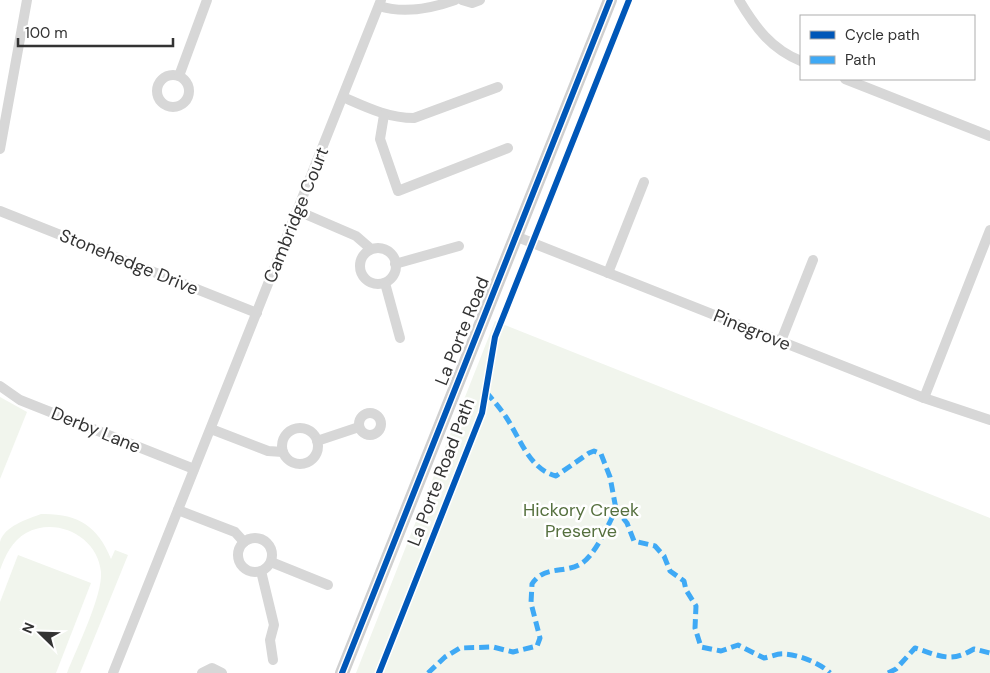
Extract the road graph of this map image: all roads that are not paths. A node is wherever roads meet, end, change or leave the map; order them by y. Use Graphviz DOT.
graph roads {
  1 [pos="27,0"];
  2 [pos="207,0"];
  3 [pos="455,0"];
  4 [pos="462,0"];
  5 [pos="480,0"];
  6 [pos="610,0"];
  7 [pos="739,0"];
  8 [pos="380,3"];
  9 [pos="800,61"];
  10 [pos="179,76"];
  11 [pos="848,80"];
  12 [pos="498,87"];
  13 [pos="343,97"];
  14 [pos="384,115"];
  15 [pos="990,136"];
  16 [pos="508,148"];
  17 [pos="0,149"];
  18 [pos="644,182"];
  19 [pos="298,210"];
  20 [pos="0,211"];
  21 [pos="990,230"];
  22 [pos="515,236"];
  23 [pos="459,246"];
  24 [pos="371,249"];
  25 [pos="813,260"];
  26 [pos="395,264"];
  27 [pos="608,273"];
  28 [pos="385,283"];
  29 [pos="257,313"];
  30 [pos="400,338"];
  31 [pos="781,341"];
  32 [pos="0,386"];
  33 [pos="924,398"];
  34 [pos="990,420"];
  35 [pos="359,427"];
  36 [pos="211,429"];
  37 [pos="317,441"];
  38 [pos="283,452"];
  39 [pos="194,469"];
  40 [pos="178,510"];
  41 [pos="244,542"];
  42 [pos="271,562"];
  43 [pos="261,571"];
  44 [pos="328,584"];
  45 [pos="273,660"];
  46 [pos="114,673"];
  47 [pos="202,673"];
  48 [pos="222,673"];
  49 [pos="342,673"];
  1 -- 17 [label="street"];
  2 -- 10 [label="street"];
  3 -- 8 [label="street"];
  4 -- 5 [label="street"];
  6 -- 22 [label="street, La Porte Road"];
  7 -- 9 [label="street"];
  8 -- 13 [label="street, Cambridge Court"];
  11 -- 15 [label="street"];
  12 -- 14 [label="street"];
  13 -- 14 [label="street"];
  13 -- 19 [label="street, Cambridge Court"];
  14 -- 16 [label="street"];
  18 -- 27 [label="street"];
  19 -- 24 [label="street"];
  19 -- 29 [label="street, Cambridge Court"];
  20 -- 29 [label="street, Stonehedge Drive"];
  21 -- 33 [label="street"];
  22 -- 27 [label="street, Pinegrove"];
  22 -- 49 [label="street, La Porte Road"];
  23 -- 26 [label="street"];
  24 -- 26 [label="street"];
  24 -- 28 [label="street"];
  25 -- 31 [label="street"];
  26 -- 28 [label="street"];
  27 -- 31 [label="street, Pinegrove"];
  28 -- 30 [label="street"];
  29 -- 36 [label="street, Cambridge Court"];
  31 -- 33 [label="street, Pinegrove"];
  32 -- 39 [label="street, Derby Lane"];
  33 -- 34 [label="street, Pinegrove"];
  35 -- 37 [label="street"];
  36 -- 38 [label="street"];
  36 -- 39 [label="street, Cambridge Court"];
  37 -- 38 [label="street"];
  37 -- 38 [label="street"];
  39 -- 40 [label="street, Cambridge Court"];
  40 -- 41 [label="street"];
  40 -- 46 [label="street, Cambridge Court"];
  41 -- 42 [label="street"];
  41 -- 43 [label="street"];
  42 -- 43 [label="street"];
  42 -- 44 [label="street"];
  43 -- 45 [label="street"];
  47 -- 48 [label="street"];
}
